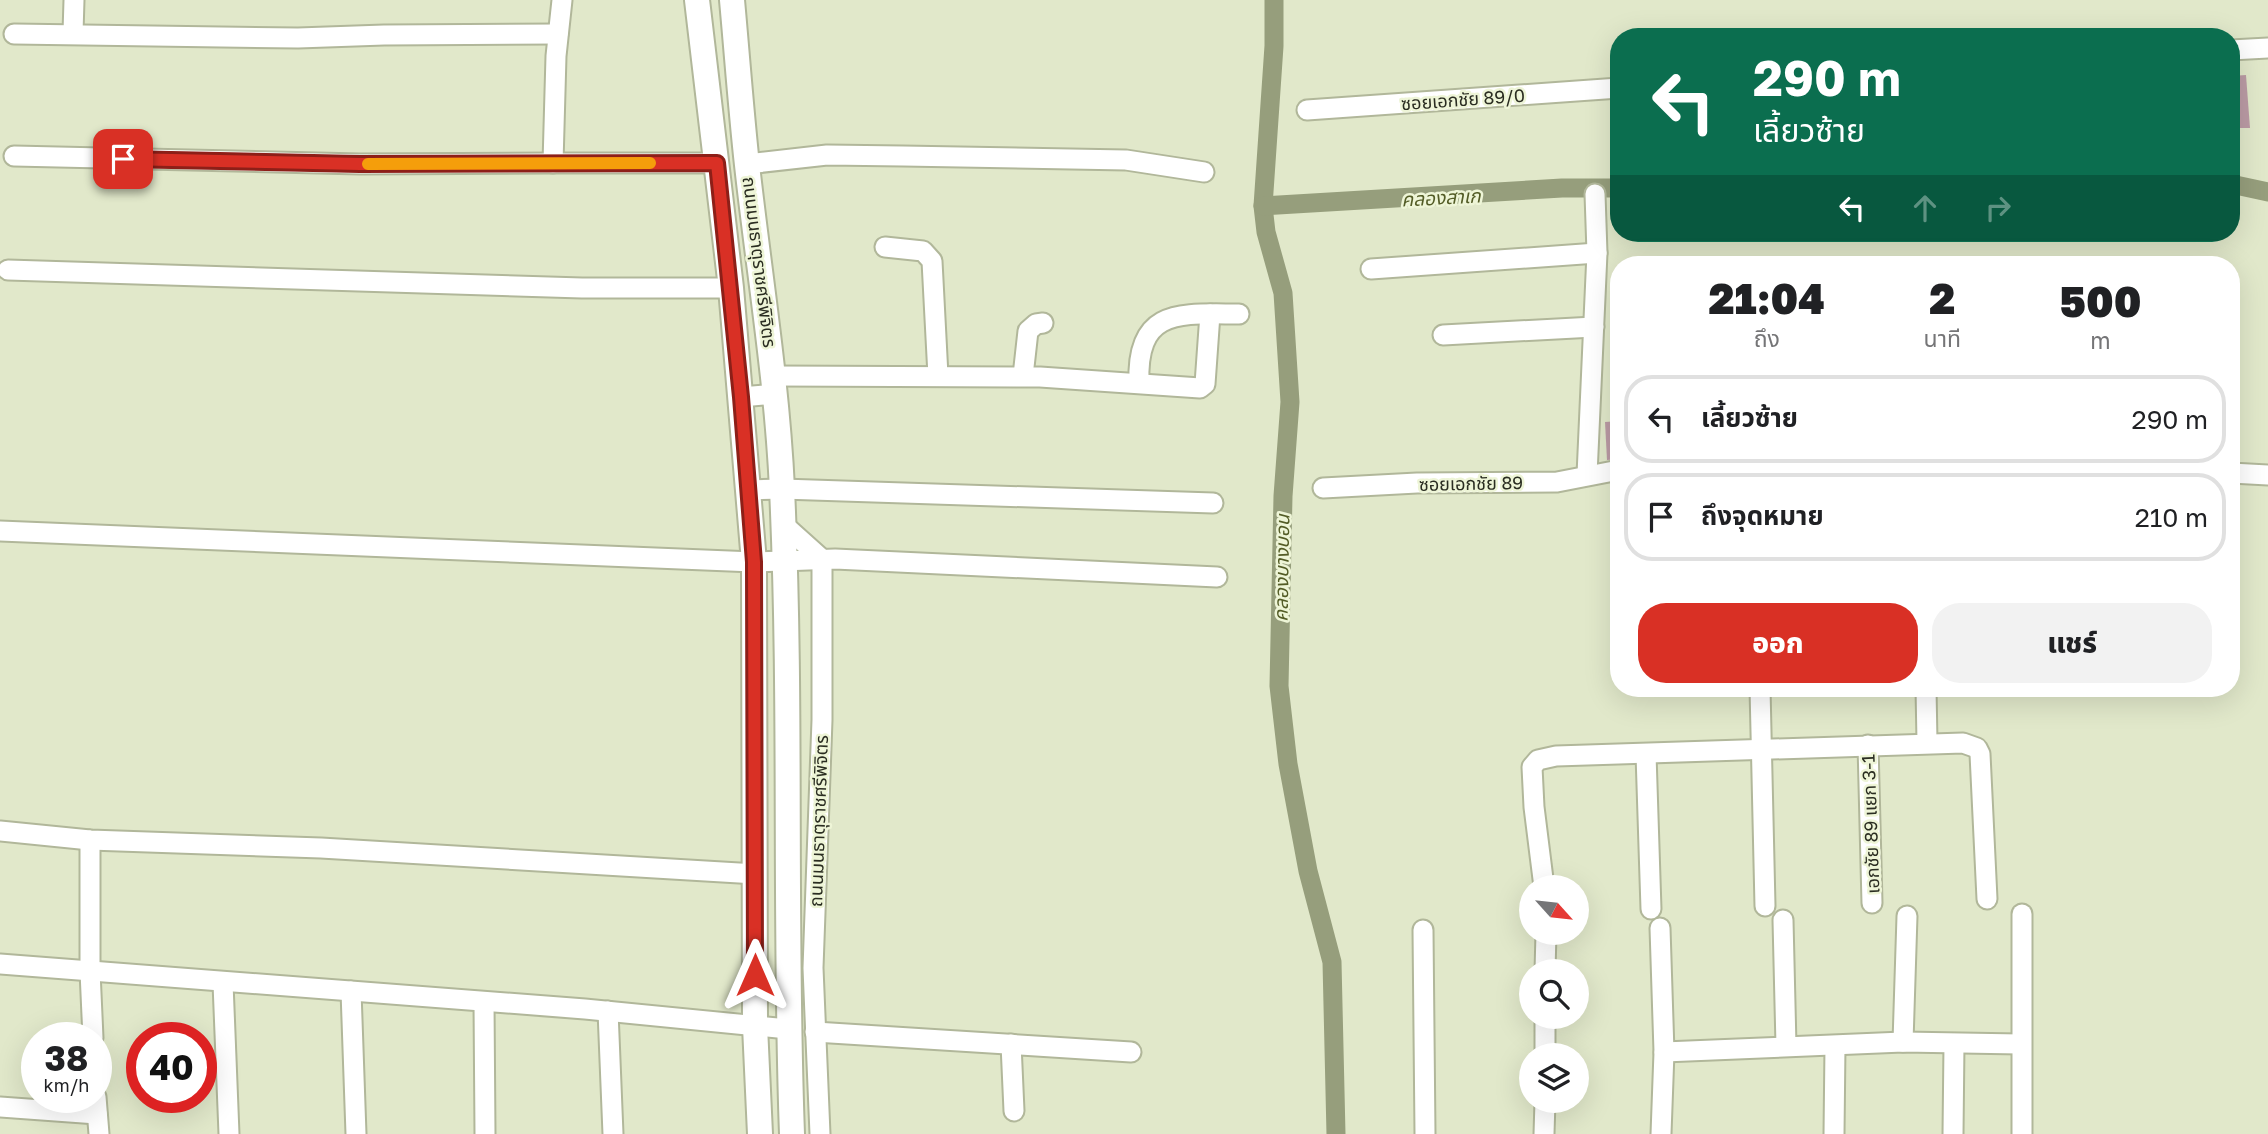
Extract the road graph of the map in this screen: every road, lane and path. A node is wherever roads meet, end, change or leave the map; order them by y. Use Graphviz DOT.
graph roads {
  1 [pos="74,0"];
  2 [pos="562,0"];
  3 [pos="697,0"];
  4 [pos="732,0"];
  5 [pos="73,33"];
  6 [pos="14,34"];
  7 [pos="558,34"];
  8 [pos="2268,48"];
  9 [pos="2240,50"];
  10 [pos="1610,89"];
  11 [pos="1307,110"];
  12 [pos="14,156"];
  13 [pos="553,163"];
  14 [pos="717,163"];
  15 [pos="747,164"];
  16 [pos="1204,172"];
  17 [pos="1594,194"];
  18 [pos="886,247"];
  19 [pos="1597,253"];
  20 [pos="1371,269"];
  21 [pos="8,270"];
  22 [pos="731,288"];
  23 [pos="1210,314"];
  24 [pos="1239,314"];
  25 [pos="1043,323"];
  26 [pos="1594,327"];
  27 [pos="1443,335"];
  28 [pos="938,376"];
  29 [pos="1023,376"];
  30 [pos="1139,383"];
  31 [pos="774,385"];
  32 [pos="741,397"];
  33 [pos="1610,471"];
  34 [pos="2240,473"];
  35 [pos="1587,475"];
  36 [pos="2268,475"];
  37 [pos="1323,488"];
  38 [pos="782,489"];
  39 [pos="749,490"];
  40 [pos="1213,503"];
  41 [pos="783,524"];
  42 [pos="0,531"];
  43 [pos="822,559"];
  44 [pos="754,562"];
  45 [pos="785,562"];
  46 [pos="1217,577"];
  47 [pos="1760,697"];
  48 [pos="1926,697"];
  49 [pos="1927,742"];
  50 [pos="1868,744"];
  51 [pos="1761,749"];
  52 [pos="1646,754"];
  53 [pos="0,831"];
  54 [pos="90,840"];
  55 [pos="756,874"];
  56 [pos="1542,875"];
  57 [pos="1987,899"];
  58 [pos="1872,903"];
  59 [pos="1765,906"];
  60 [pos="1651,909"];
  61 [pos="2022,914"];
  62 [pos="1907,916"];
  63 [pos="1783,920"];
  64 [pos="1660,928"];
  65 [pos="1423,930"];
  66 [pos="0,964"];
  67 [pos="90,971"];
  68 [pos="223,983"];
  69 [pos="351,991"];
  70 [pos="484,1002"];
  71 [pos="608,1012"];
  72 [pos="92,1022"];
  73 [pos="755,1026"];
  74 [pos="788,1029"];
  75 [pos="815,1032"];
  76 [pos="1903,1042"];
  77 [pos="1011,1044"];
  78 [pos="1954,1044"];
  79 [pos="2020,1044"];
  80 [pos="1786,1046"];
  81 [pos="1835,1046"];
  82 [pos="1131,1052"];
  83 [pos="1664,1052"];
  84 [pos="0,1107"];
  85 [pos="1014,1111"];
  86 [pos="1545,1113"];
  87 [pos="97,1115"];
  88 [pos="229,1134"];
  89 [pos="356,1134"];
  90 [pos="485,1134"];
  91 [pos="612,1134"];
  92 [pos="760,1134"];
  93 [pos="792,1134"];
  94 [pos="820,1134"];
  95 [pos="1425,1134"];
  96 [pos="1545,1134"];
  97 [pos="1661,1134"];
  98 [pos="1833,1134"];
  99 [pos="1953,1134"];
  100 [pos="2022,1134"];
  1 -- 5 [label="street"];
  2 -- 7 [label="street"];
  3 -- 14 [label="street, ถนนมนธาตุราชศรีพิจิตร"];
  4 -- 15 [label="street, ถนนมนธาตุราชศรีพิจิตร"];
  5 -- 6 [label="street"];
  5 -- 7 [label="street"];
  7 -- 13 [label="street"];
  8 -- 9 [label="street"];
  10 -- 11 [label="street, ซอยเอกชัย 89/0"];
  12 -- 13 [label="street"];
  13 -- 14 [label="street"];
  14 -- 22 [label="street, ถนนมนธาตุราชศรีพิจิตร"];
  15 -- 16 [label="street"];
  15 -- 31 [label="street, ถนนมนธาตุราชศรีพิจิตร"];
  17 -- 19 [label="street"];
  18 -- 28 [label="street"];
  19 -- 20 [label="street"];
  19 -- 26 [label="street"];
  21 -- 22 [label="street"];
  22 -- 32 [label="street, ถนนมนธาตุราชศรีพิจิตร"];
  23 -- 24 [label="street"];
  23 -- 30 [label="street"];
  23 -- 30 [label="street"];
  25 -- 29 [label="street"];
  26 -- 27 [label="street"];
  26 -- 35 [label="street"];
  28 -- 29 [label="street"];
  28 -- 31 [label="street"];
  29 -- 30 [label="street"];
  31 -- 32 [label="street"];
  31 -- 38 [label="street, ถนนมนธาตุราชศรีพิจิตร"];
  32 -- 39 [label="street, ถนนมนธาตุราชศรีพิจิตร"];
  33 -- 35 [label="street, ซอยเอกชัย 89"];
  34 -- 36 [label="street"];
  35 -- 37 [label="street, ซอยเอกชัย 89"];
  38 -- 39 [label="street"];
  38 -- 40 [label="street"];
  38 -- 41 [label="street, ถนนมนธาตุราชศรีพิจิตร"];
  39 -- 44 [label="street, ถนนมนธาตุราชศรีพิจิตร"];
  41 -- 43 [label="street"];
  41 -- 45 [label="street, ถนนมนธาตุราชศรีพิจิตร"];
  42 -- 44 [label="street"];
  43 -- 45 [label="street"];
  43 -- 46 [label="street"];
  43 -- 75 [label="street, ถนนมนธาตุราชศรีพิจิตร"];
  44 -- 45 [label="street"];
  44 -- 55 [label="street, ถนนมนธาตุราชศรีพิจิตร"];
  45 -- 74 [label="street, ถนนมนธาตุราชศรีพิจิตร"];
  47 -- 51 [label="street"];
  48 -- 49 [label="street"];
  49 -- 50 [label="street"];
  49 -- 57 [label="street"];
  50 -- 51 [label="street"];
  50 -- 58 [label="street, เอกชัย 89 แยก 3-1"];
  51 -- 52 [label="street"];
  51 -- 59 [label="street"];
  52 -- 56 [label="street"];
  52 -- 60 [label="street"];
  53 -- 54 [label="street"];
  54 -- 55 [label="street"];
  54 -- 67 [label="street"];
  55 -- 73 [label="street, ถนนมนธาตุราชศรีพิจิตร"];
  61 -- 79 [label="street"];
  62 -- 76 [label="street"];
  63 -- 80 [label="street"];
  64 -- 83 [label="street"];
  65 -- 95 [label="street"];
  66 -- 67 [label="street"];
  67 -- 68 [label="street"];
  67 -- 72 [label="street"];
  68 -- 69 [label="street"];
  68 -- 88 [label="street"];
  69 -- 70 [label="street"];
  69 -- 89 [label="street"];
  70 -- 71 [label="street"];
  70 -- 90 [label="street"];
  71 -- 73 [label="street"];
  71 -- 91 [label="street"];
  73 -- 74 [label="street"];
  73 -- 92 [label="street, ถนนมนธาตุราชศรีพิจิตร"];
  74 -- 93 [label="street, ถนนมนธาตุราชศรีพิจิตร"];
  75 -- 77 [label="street"];
  75 -- 94 [label="street, ถนนมนธาตุราชศรีพิจิตร"];
  76 -- 78 [label="street"];
  76 -- 81 [label="street"];
  77 -- 82 [label="street"];
  77 -- 85 [label="street"];
  78 -- 79 [label="street"];
  78 -- 99 [label="street"];
  79 -- 100 [label="street"];
  80 -- 81 [label="street"];
  80 -- 83 [label="street"];
  81 -- 98 [label="street"];
  83 -- 97 [label="street"];
  84 -- 87 [label="street"];
  86 -- 96 [label="street"];
}
